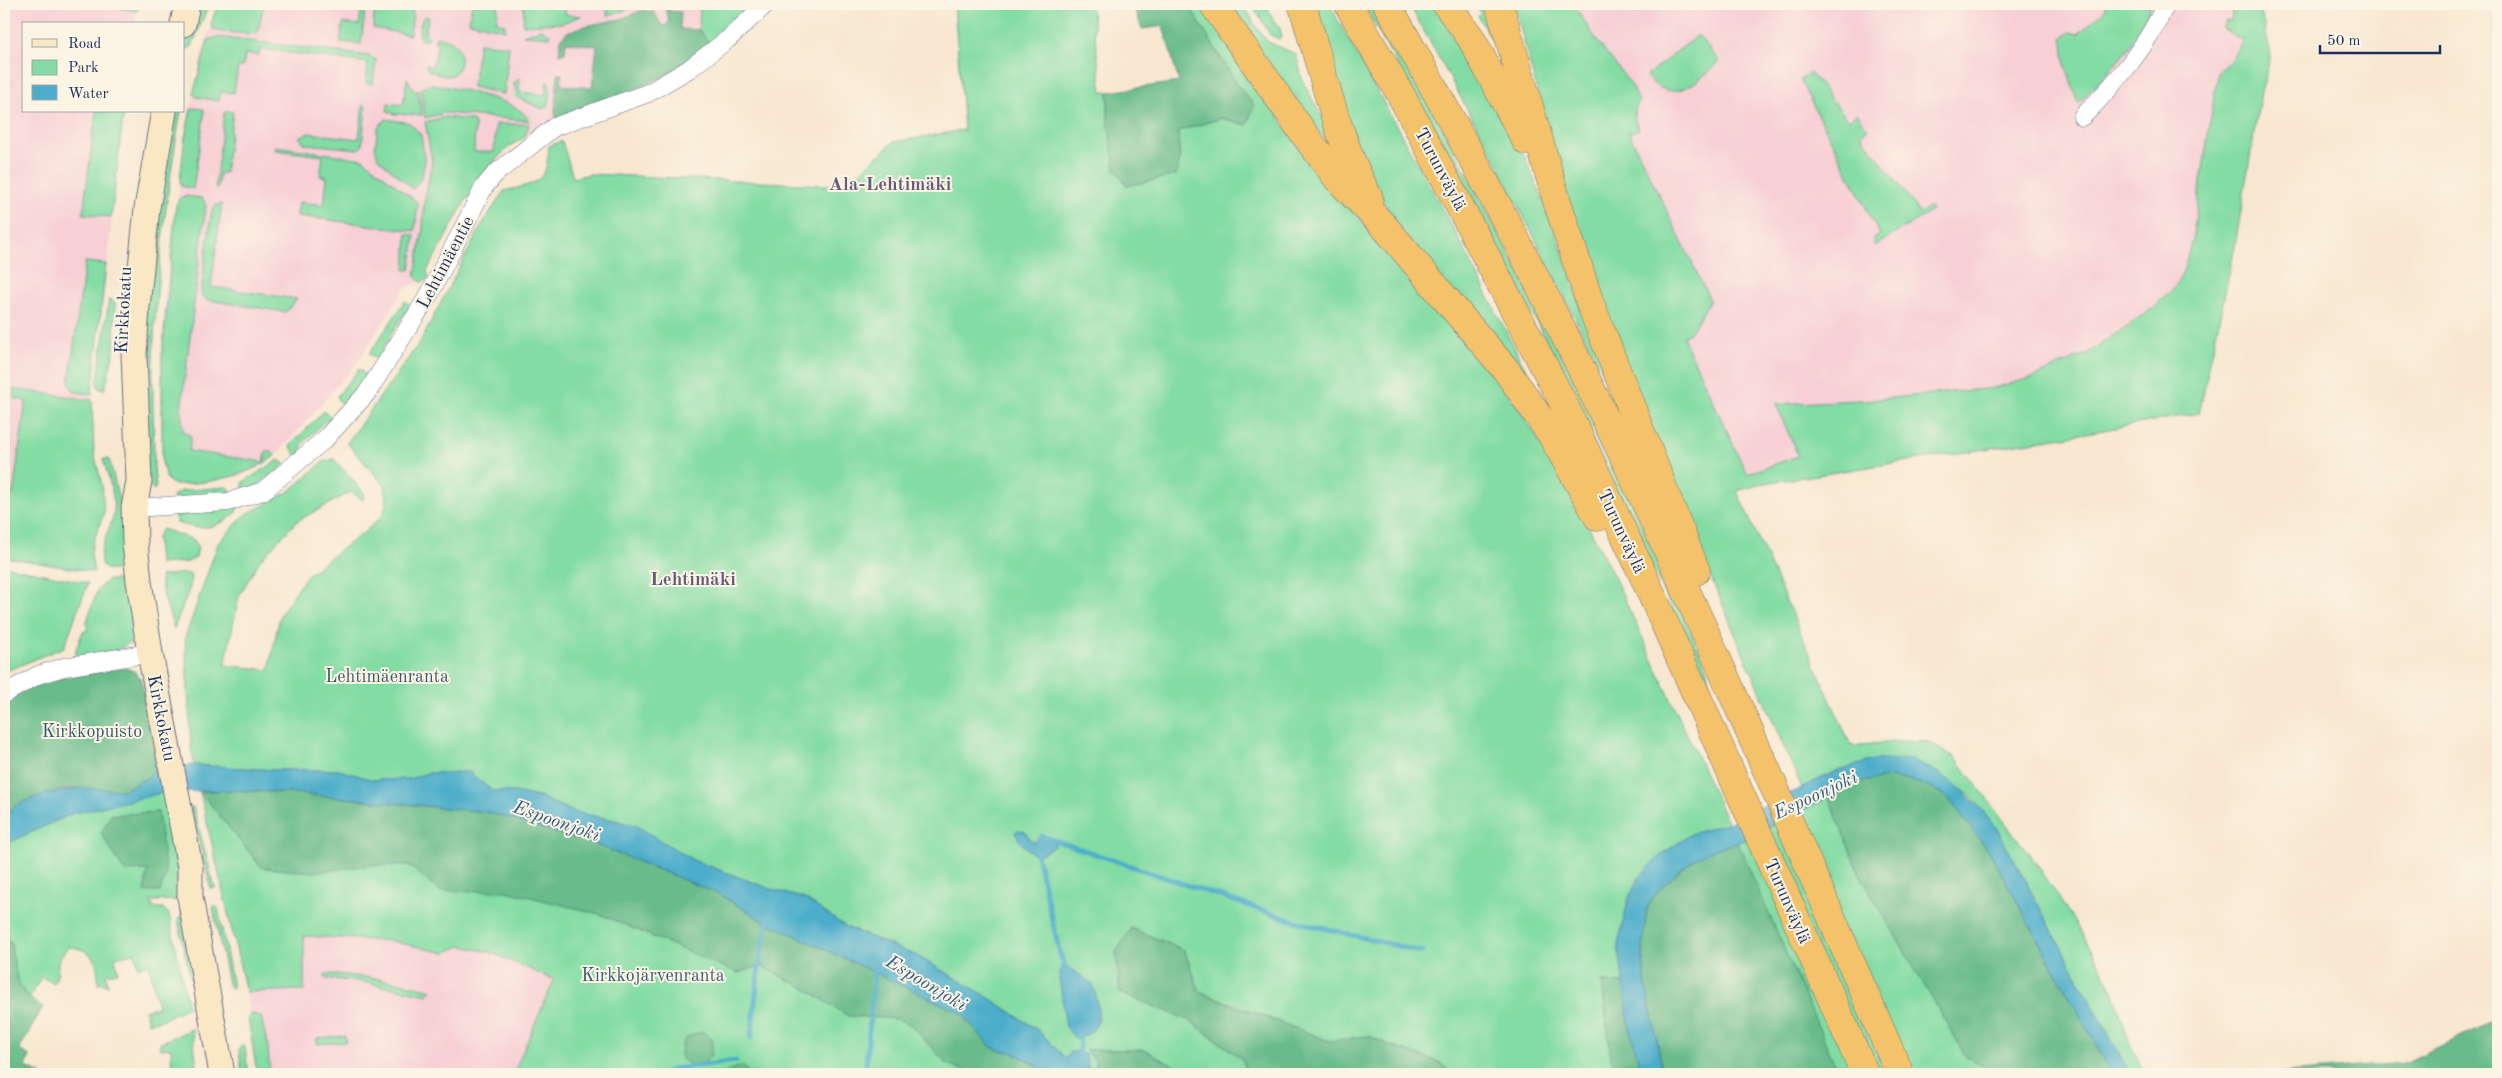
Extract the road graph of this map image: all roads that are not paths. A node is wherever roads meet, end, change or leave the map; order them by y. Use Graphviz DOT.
graph roads {
  1 [pos="171,4"];
  2 [pos="187,4"];
  3 [pos="766,4"];
  4 [pos="1213,4"];
  5 [pos="1302,4"];
  6 [pos="1348,4"];
  7 [pos="1387,4"];
  8 [pos="1446,4"];
  9 [pos="1500,4"];
  10 [pos="2165,4"];
  11 [pos="166,22"];
  12 [pos="183,22"];
  13 [pos="148,112"];
  14 [pos="164,112"];
  15 [pos="2082,117"];
  16 [pos="1556,198"];
  17 [pos="1384,225"];
  18 [pos="134,508"];
  19 [pos="1643,576"];
  20 [pos="1711,644"];
  21 [pos="150,652"];
  22 [pos="4,694"];
  23 [pos="190,868"];
  24 [pos="222,1074"];
  25 [pos="238,1074"];
  26 [pos="1865,1074"];
  27 [pos="1900,1074"];
  1 -- 11 [label="main road"];
  2 -- 12 [label="main road"];
  3 -- 18 [label="street, Lehtimäentie"];
  4 -- 17 [label="highway"];
  5 -- 17 [label="highway"];
  6 -- 19 [label="highway, Turunväylä"];
  7 -- 20 [label="highway, Turunväylä"];
  8 -- 16 [label="highway"];
  9 -- 16 [label="highway"];
  10 -- 15 [label="street"];
  13 -- 18 [label="main road, Kirkkokatu"];
  14 -- 18 [label="main road, Kirkkokatu"];
  16 -- 20 [label="highway"];
  17 -- 19 [label="highway"];
  18 -- 21 [label="main road, Kirkkokatu"];
  19 -- 26 [label="highway, Turunväylä"];
  20 -- 27 [label="highway, Turunväylä"];
  21 -- 22 [label="street"];
  21 -- 23 [label="main road, Kirkkokatu"];
  23 -- 24 [label="main road, Kirkkokatu"];
  23 -- 25 [label="main road, Kirkkokatu"];
}
